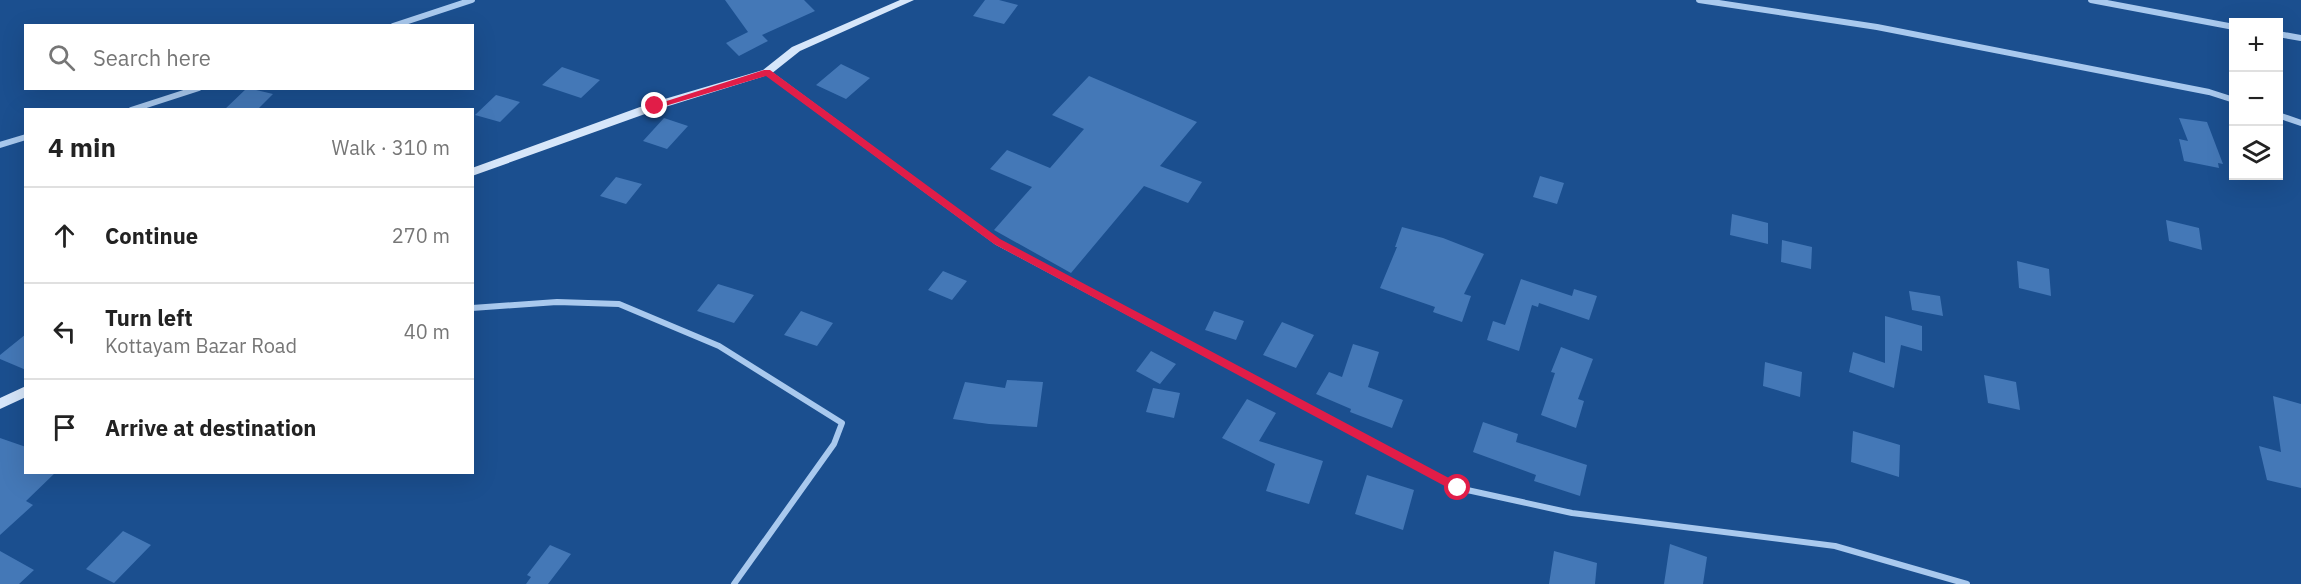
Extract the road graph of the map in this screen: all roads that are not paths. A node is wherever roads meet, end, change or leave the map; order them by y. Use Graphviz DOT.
graph roads {
  1 [pos="472,0"];
  2 [pos="909,0"];
  3 [pos="1699,0"];
  4 [pos="2091,0"];
  5 [pos="399,24"];
  6 [pos="2229,26"];
  7 [pos="2283,35"];
  8 [pos="2301,38"];
  9 [pos="767,72"];
  10 [pos="193,90"];
  11 [pos="2229,98"];
  12 [pos="137,108"];
  13 [pos="2283,117"];
  14 [pos="2301,123"];
  15 [pos="24,138"];
  16 [pos="0,145"];
  17 [pos="474,171"];
  18 [pos="474,308"];
  19 [pos="24,392"];
  20 [pos="0,404"];
  21 [pos="734,584"];
  22 [pos="1968,584"];
  1 -- 5 [label="street"];
  2 -- 9 [label="main road"];
  3 -- 11 [label="street"];
  4 -- 6 [label="street"];
  7 -- 8 [label="street"];
  9 -- 17 [label="main road"];
  9 -- 22 [label="street"];
  10 -- 12 [label="street"];
  13 -- 14 [label="street"];
  15 -- 16 [label="street"];
  18 -- 21 [label="street"];
  19 -- 20 [label="main road"];
}
